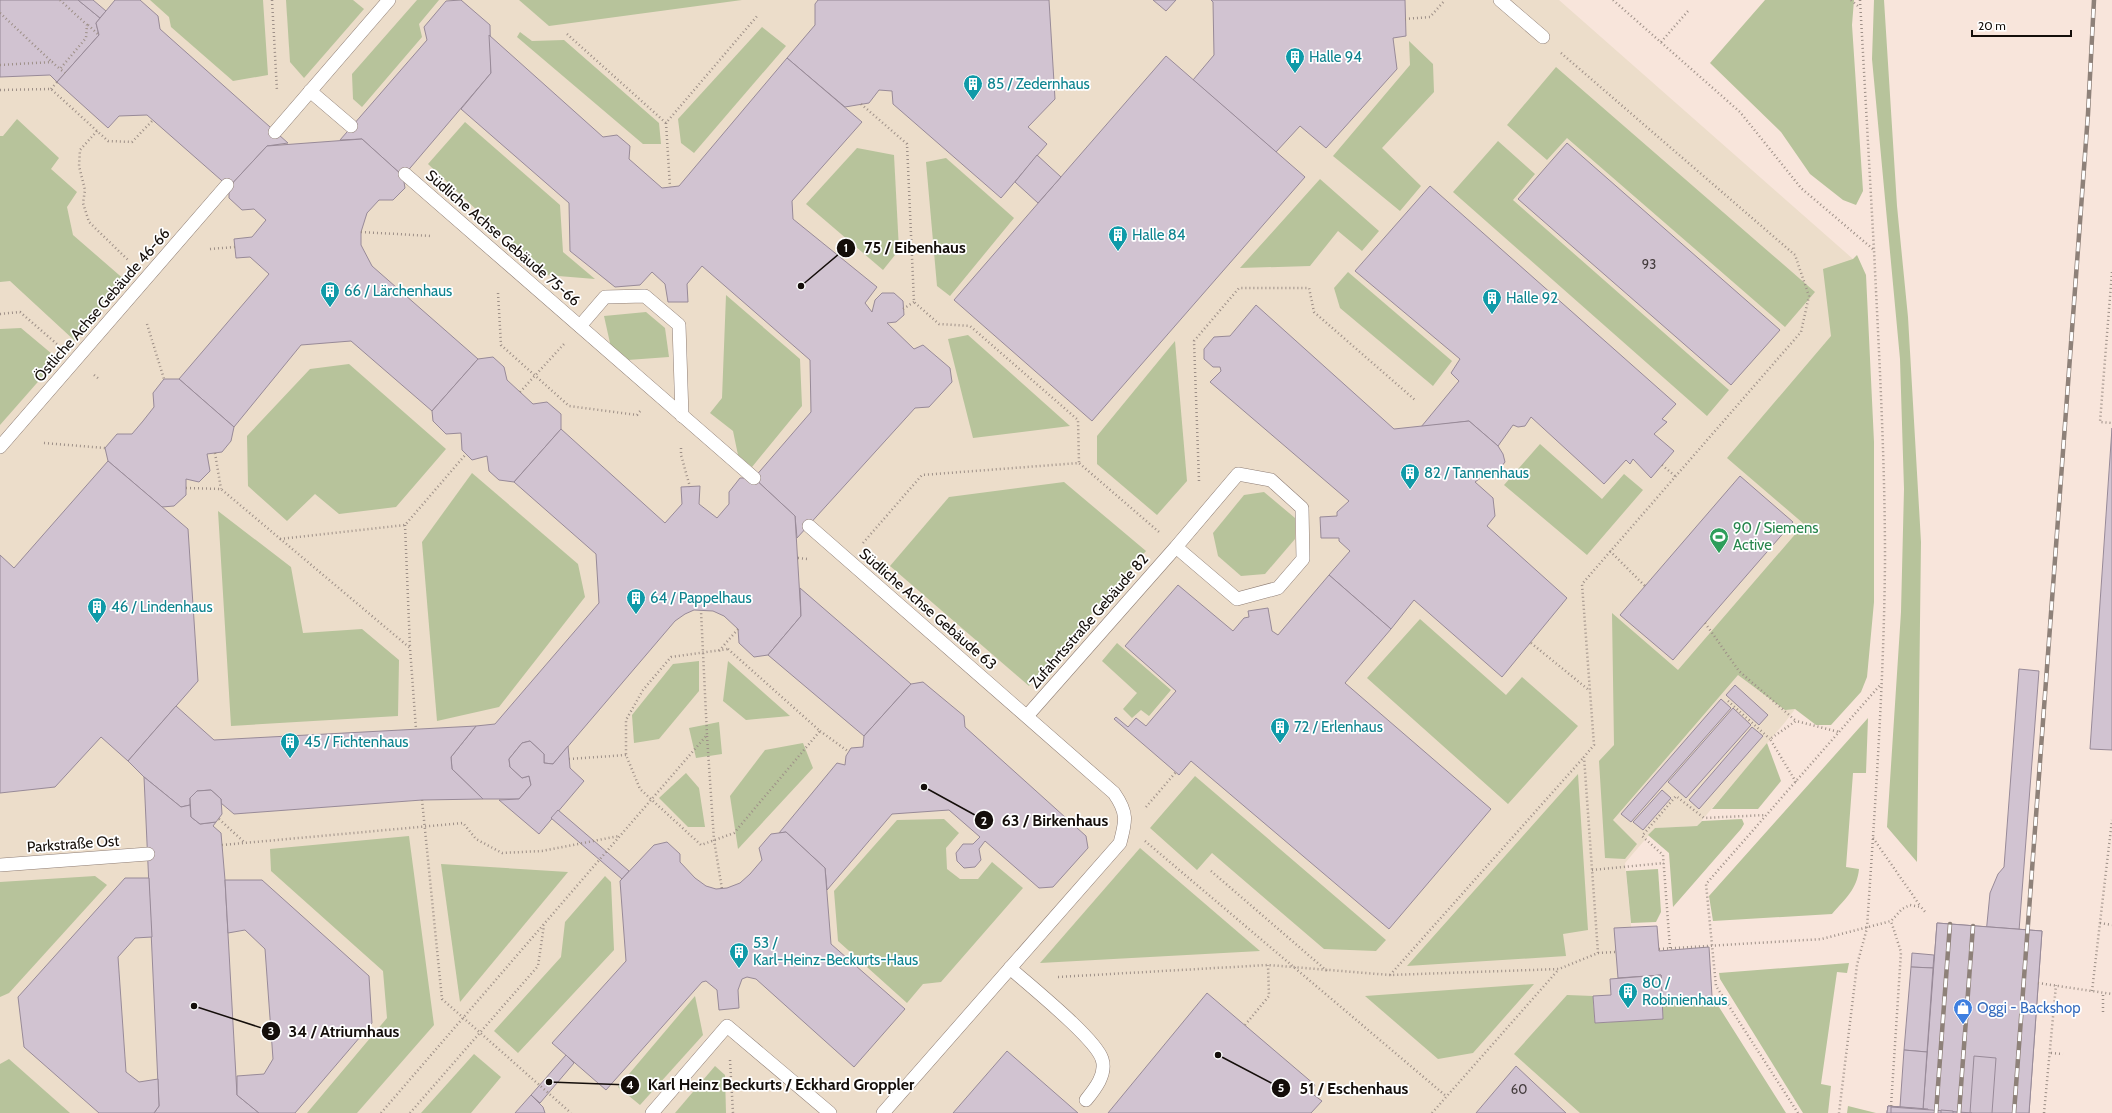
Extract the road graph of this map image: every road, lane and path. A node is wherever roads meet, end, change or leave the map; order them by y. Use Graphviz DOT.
graph roads {
  1 [pos="60,0"];
  2 [pos="272,0"];
  3 [pos="389,0"];
  4 [pos="1445,0"];
  5 [pos="1500,0"];
  6 [pos="1613,0"];
  7 [pos="1851,0"];
  8 [pos="1860,0"];
  9 [pos="1860,8"];
  10 [pos="1688,11"];
  11 [pos="0,13"];
  12 [pos="758,15"];
  13 [pos="1405,18"];
  14 [pos="87,25"];
  15 [pos="567,34"];
  16 [pos="99,35"];
  17 [pos="1544,37"];
  18 [pos="1661,42"];
  19 [pos="52,62"];
  20 [pos="0,65"];
  21 [pos="60,69"];
  22 [pos="65,73"];
  23 [pos="57,82"];
  24 [pos="51,89"];
  25 [pos="0,90"];
  26 [pos="310,91"];
  27 [pos="861,104"];
  28 [pos="288,117"];
  29 [pos="153,120"];
  30 [pos="666,123"];
  31 [pos="351,126"];
  32 [pos="97,131"];
  33 [pos="275,132"];
  34 [pos="405,174"];
  35 [pos="227,185"];
  36 [pos="670,187"];
  37 [pos="361,232"];
  38 [pos="432,236"];
  39 [pos="110,244"];
  40 [pos="235,247"];
  41 [pos="210,249"];
  42 [pos="1874,250"];
  43 [pos="2112,272"];
  44 [pos="498,293"];
  45 [pos="914,302"];
  46 [pos="903,309"];
  47 [pos="0,314"];
  48 [pos="147,324"];
  49 [pos="580,326"];
  50 [pos="76,360"];
  51 [pos="535,376"];
  52 [pos="164,379"];
  53 [pos="520,392"];
  54 [pos="1415,400"];
  55 [pos="637,415"];
  56 [pos="682,416"];
  57 [pos="2112,423"];
  58 [pos="44,443"];
  59 [pos="0,447"];
  60 [pos="105,448"];
  61 [pos="215,453"];
  62 [pos="466,454"];
  63 [pos="682,455"];
  64 [pos="1080,463"];
  65 [pos="1662,465"];
  66 [pos="1675,476"];
  67 [pos="754,478"];
  68 [pos="690,487"];
  69 [pos="186,488"];
  70 [pos="221,489"];
  71 [pos="1201,517"];
  72 [pos="405,524"];
  73 [pos="808,526"];
  74 [pos="280,539"];
  75 [pos="1176,547"];
  76 [pos="1610,551"];
  77 [pos="848,561"];
  78 [pos="1645,586"];
  79 [pos="701,611"];
  80 [pos="1705,623"];
  81 [pos="738,628"];
  82 [pos="1531,643"];
  83 [pos="410,648"];
  84 [pos="719,651"];
  85 [pos="704,654"];
  86 [pos="1881,683"];
  87 [pos="1590,691"];
  88 [pos="1728,701"];
  89 [pos="1027,716"];
  90 [pos="1796,721"];
  91 [pos="416,729"];
  92 [pos="820,731"];
  93 [pos="1839,732"];
  94 [pos="707,735"];
  95 [pos="1770,739"];
  96 [pos="849,752"];
  97 [pos="626,756"];
  98 [pos="1584,757"];
  99 [pos="569,759"];
  100 [pos="1176,772"];
  101 [pos="1796,782"];
  102 [pos="422,800"];
  103 [pos="651,800"];
  104 [pos="1767,815"];
  105 [pos="219,818"];
  106 [pos="2112,820"];
  107 [pos="1125,824"];
  108 [pos="424,826"];
  109 [pos="620,836"];
  110 [pos="1873,837"];
  111 [pos="714,840"];
  112 [pos="244,842"];
  113 [pos="222,845"];
  114 [pos="148,854"];
  115 [pos="1664,863"];
  116 [pos="0,865"];
  117 [pos="1592,870"];
  118 [pos="1211,871"];
  119 [pos="722,889"];
  120 [pos="1921,907"];
  121 [pos="1926,913"];
  122 [pos="1892,921"];
  123 [pos="2100,923"];
  124 [pos="544,924"];
  125 [pos="2112,925"];
  126 [pos="1867,928"];
  127 [pos="1712,946"];
  128 [pos="1670,948"];
  129 [pos="1659,949"];
  130 [pos="1616,952"];
  131 [pos="1598,953"];
  132 [pos="1268,965"];
  133 [pos="1010,968"];
  134 [pos="1296,969"];
  135 [pos="1559,969"];
  136 [pos="1327,971"];
  137 [pos="1390,975"];
  138 [pos="1022,979"];
  139 [pos="2038,983"];
  140 [pos="2056,985"];
  141 [pos="2092,991"];
  142 [pos="2103,993"];
  143 [pos="2112,994"];
  144 [pos="2103,1012"];
  145 [pos="463,1018"];
  146 [pos="1245,1025"];
  147 [pos="727,1026"];
  148 [pos="480,1033"];
  149 [pos="2051,1053"];
  150 [pos="2063,1054"];
  151 [pos="1446,1096"];
  152 [pos="1086,1100"];
  153 [pos="1891,1106"];
  154 [pos="381,1113"];
  155 [pos="410,1113"];
  156 [pos="571,1113"];
  157 [pos="652,1113"];
  158 [pos="733,1113"];
  159 [pos="830,1113"];
  160 [pos="883,1113"];
  161 [pos="1432,1113"];
  162 [pos="1798,1113"];
  163 [pos="1839,1113"];
  164 [pos="2044,1113"];
  1 -- 14 [label="path"];
  2 -- 28 [label="path"];
  3 -- 26 [label="lane"];
  4 -- 13 [label="path"];
  5 -- 17 [label="lane"];
  6 -- 18 [label="path"];
  7 -- 9 [label="path"];
  8 -- 9 [label="path"];
  9 -- 42 [label="path"];
  10 -- 18 [label="path"];
  11 -- 19 [label="path"];
  12 -- 30 [label="path"];
  14 -- 16 [label="path"];
  14 -- 21 [label="path"];
  15 -- 30 [label="path"];
  17 -- 66 [label="path"];
  18 -- 42 [label="path"];
  19 -- 20 [label="path"];
  19 -- 21 [label="path"];
  21 -- 22 [label="path"];
  23 -- 24 [label="path"];
  24 -- 25 [label="path"];
  24 -- 32 [label="path"];
  26 -- 28 [label="lane"];
  26 -- 31 [label="lane"];
  27 -- 45 [label="path"];
  28 -- 33 [label="lane"];
  29 -- 32 [label="path"];
  30 -- 36 [label="path"];
  32 -- 39 [label="path"];
  34 -- 49 [label="lane, Südliche Achse Gebäude 75-66"];
  35 -- 50 [label="lane, Östliche Achse Gebäude 46-66"];
  37 -- 38 [label="path"];
  40 -- 41 [label="path"];
  42 -- 86 [label="path"];
  43 -- 57 [label="path"];
  44 -- 51 [label="path"];
  45 -- 46 [label="path"];
  45 -- 64 [label="path"];
  47 -- 50 [label="path"];
  48 -- 52 [label="path"];
  49 -- 51 [label="path"];
  49 -- 56 [label="lane, Südliche Achse Gebäude 75-66"];
  49 -- 56 [label="lane"];
  50 -- 59 [label="lane, Östliche Achse Gebäude 46-66"];
  51 -- 53 [label="path"];
  51 -- 55 [label="path"];
  54 -- 71 [label="path"];
  56 -- 67 [label="lane, Südliche Achse Gebäude 75-66"];
  58 -- 60 [label="path"];
  61 -- 70 [label="path"];
  62 -- 72 [label="path"];
  63 -- 68 [label="path"];
  64 -- 75 [label="path"];
  64 -- 77 [label="path"];
  65 -- 66 [label="path"];
  66 -- 76 [label="path"];
  69 -- 70 [label="path"];
  70 -- 74 [label="path"];
  71 -- 75 [label="lane, Zufahrtsstraße Gebäude 82"];
  71 -- 75 [label="lane, Zufahrtsstraße Gebäude 82"];
  72 -- 74 [label="path"];
  72 -- 83 [label="path"];
  73 -- 77 [label="lane, Südliche Achse Gebäude 63"];
  74 -- 83 [label="path"];
  75 -- 89 [label="lane, Zufahrtsstraße Gebäude 82"];
  76 -- 78 [label="path"];
  76 -- 87 [label="path"];
  77 -- 89 [label="lane, Südliche Achse Gebäude 63"];
  79 -- 85 [label="path"];
  80 -- 90 [label="path"];
  81 -- 84 [label="path"];
  82 -- 87 [label="path"];
  83 -- 91 [label="path"];
  84 -- 85 [label="path"];
  84 -- 92 [label="path"];
  85 -- 94 [label="path"];
  85 -- 97 [label="path"];
  86 -- 93 [label="path"];
  86 -- 110 [label="path"];
  87 -- 98 [label="path"];
  88 -- 95 [label="path"];
  89 -- 107 [label="lane, Südliche Achse Gebäude 63"];
  90 -- 93 [label="path"];
  90 -- 95 [label="path"];
  92 -- 96 [label="path"];
  92 -- 111 [label="path"];
  93 -- 101 [label="path"];
  94 -- 103 [label="path"];
  94 -- 111 [label="path"];
  95 -- 101 [label="path"];
  97 -- 99 [label="path"];
  97 -- 103 [label="path"];
  98 -- 117 [label="path"];
  98 -- 137 [label="path"];
  100 -- 107 [label="path"];
  101 -- 104 [label="path"];
  102 -- 108 [label="path"];
  103 -- 109 [label="path"];
  103 -- 111 [label="path"];
  104 -- 115 [label="path"];
  104 -- 127 [label="path"];
  105 -- 112 [label="path"];
  106 -- 123 [label="path"];
  107 -- 133 [label="lane"];
  107 -- 134 [label="path"];
  108 -- 109 [label="path"];
  108 -- 112 [label="path"];
  108 -- 145 [label="path"];
  109 -- 124 [label="path"];
  110 -- 120 [label="path"];
  110 -- 126 [label="path"];
  111 -- 119 [label="path"];
  112 -- 113 [label="path"];
  114 -- 116 [label="lane, Parkstraße Ost"];
  115 -- 117 [label="path"];
  115 -- 128 [label="path"];
  117 -- 131 [label="path"];
  118 -- 136 [label="path"];
  120 -- 121 [label="path"];
  120 -- 122 [label="path"];
  122 -- 126 [label="path"];
  122 -- 153 [label="path"];
  123 -- 125 [label="path"];
  123 -- 141 [label="path"];
  124 -- 145 [label="path"];
  124 -- 148 [label="path"];
  126 -- 127 [label="path"];
  126 -- 163 [label="path"];
  127 -- 128 [label="path"];
  127 -- 162 [label="path"];
  128 -- 129 [label="path"];
  130 -- 131 [label="path"];
  131 -- 135 [label="path"];
  132 -- 134 [label="path"];
  132 -- 138 [label="path"];
  132 -- 146 [label="path"];
  133 -- 138 [label="lane"];
  133 -- 160 [label="lane"];
  134 -- 136 [label="path"];
  134 -- 151 [label="path"];
  135 -- 137 [label="path"];
  135 -- 151 [label="path"];
  136 -- 137 [label="path"];
  138 -- 152 [label="lane"];
  139 -- 140 [label="path"];
  140 -- 141 [label="path"];
  140 -- 149 [label="path"];
  141 -- 142 [label="path"];
  142 -- 143 [label="path"];
  142 -- 144 [label="path"];
  145 -- 148 [label="path"];
  145 -- 154 [label="path"];
  147 -- 157 [label="lane"];
  147 -- 158 [label="path"];
  147 -- 159 [label="lane"];
  148 -- 155 [label="path"];
  148 -- 156 [label="path"];
  149 -- 150 [label="path"];
  149 -- 164 [label="path"];
  151 -- 161 [label="path"];
}
